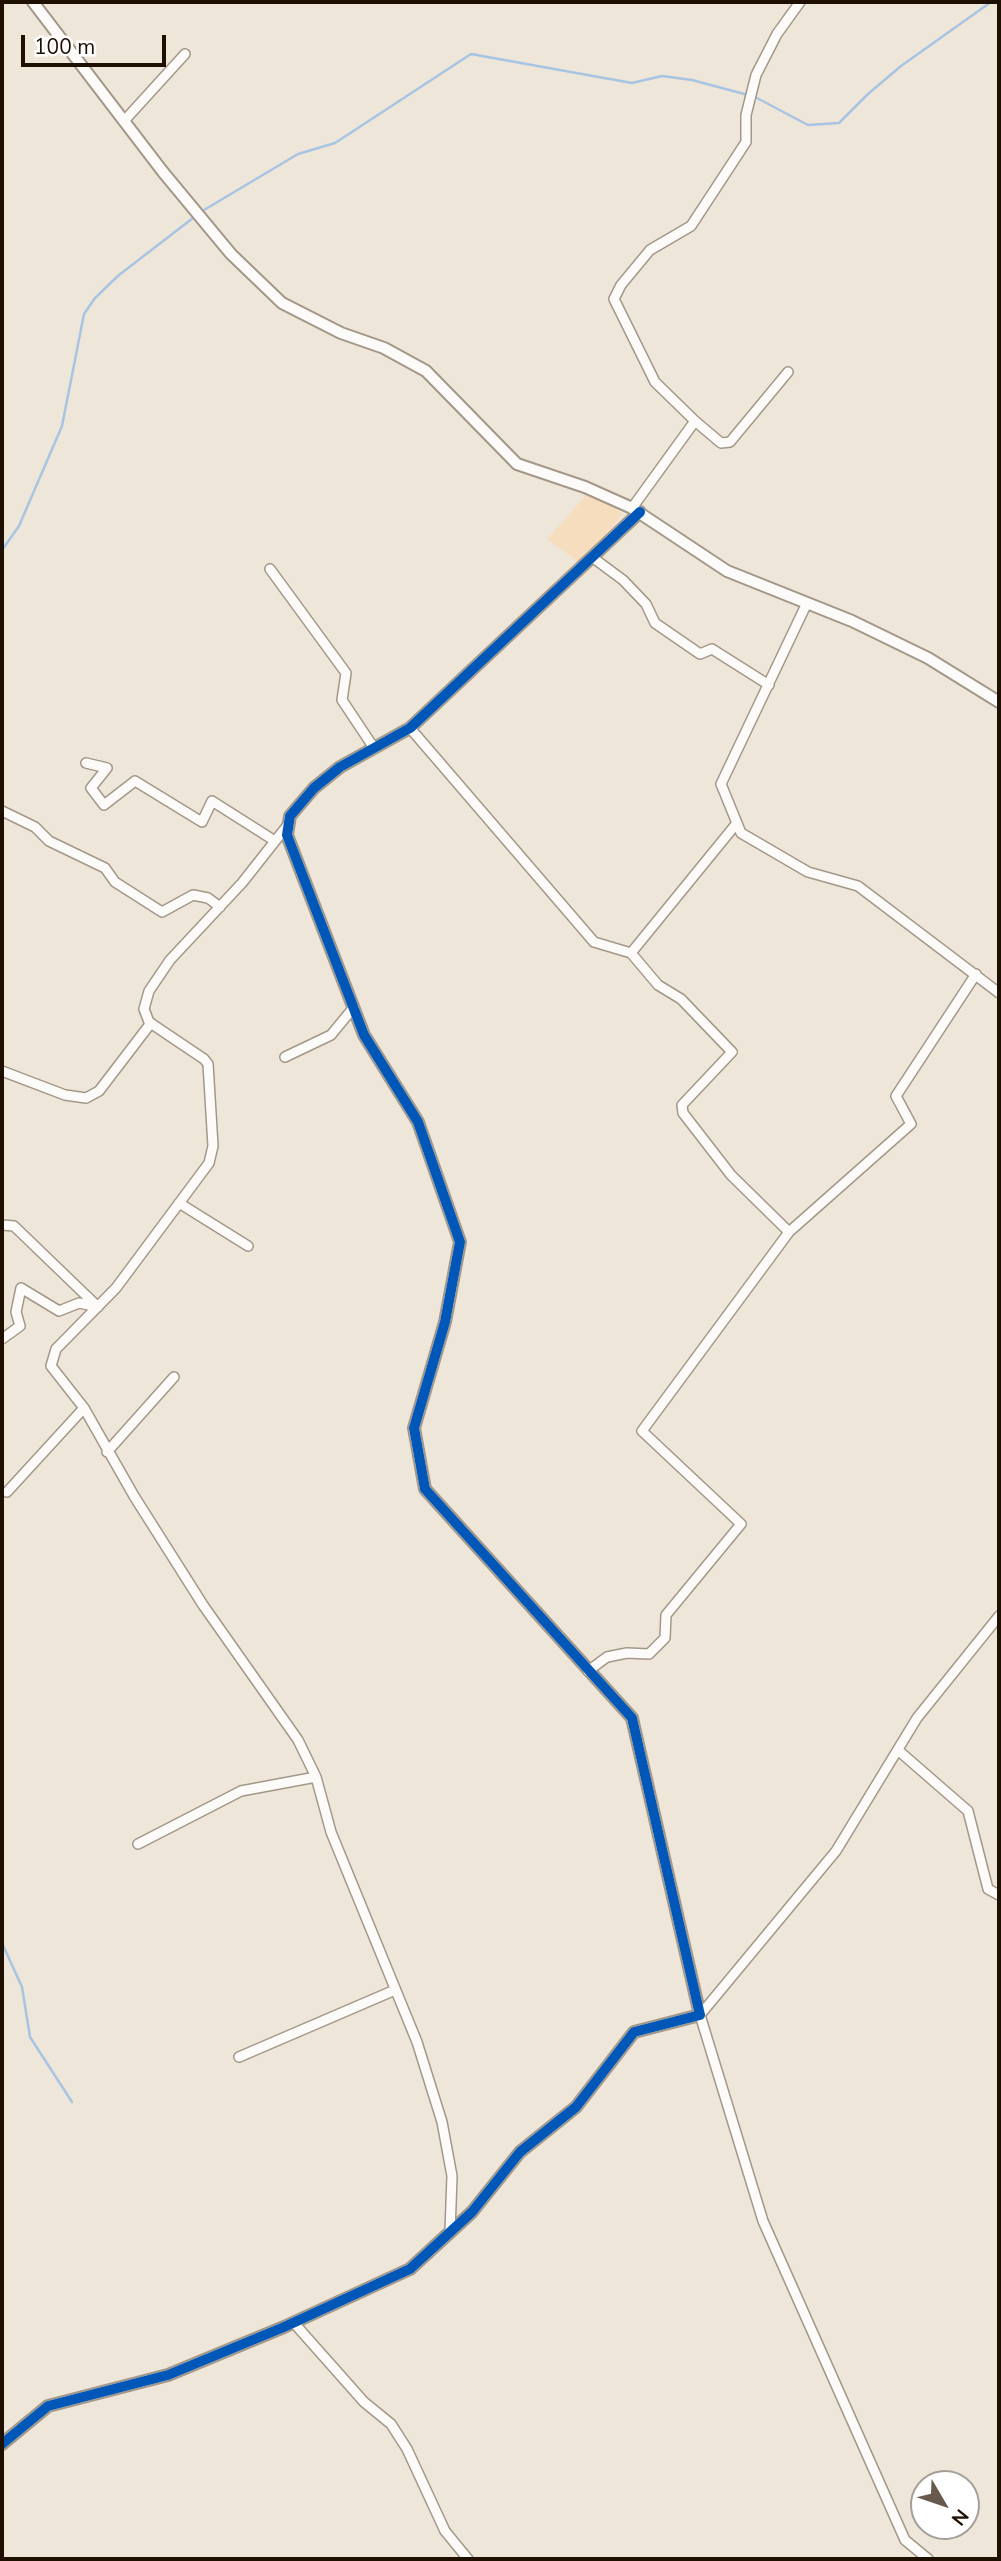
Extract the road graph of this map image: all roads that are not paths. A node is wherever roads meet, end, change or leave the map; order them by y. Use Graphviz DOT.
graph roads {
  1 [pos="33,2"];
  2 [pos="800,2"];
  3 [pos="185,54"];
  4 [pos="124,121"];
  5 [pos="788,372"];
  6 [pos="695,421"];
  7 [pos="636,510"];
  8 [pos="592,557"];
  9 [pos="270,569"];
  10 [pos="806,605"];
  11 [pos="769,685"];
  12 [pos="999,702"];
  13 [pos="410,728"];
  14 [pos="374,748"];
  15 [pos="86,763"];
  16 [pos="2,811"];
  17 [pos="737,823"];
  18 [pos="287,826"];
  19 [pos="275,841"];
  20 [pos="220,907"];
  21 [pos="631,953"];
  22 [pos="976,974"];
  23 [pos="999,993"];
  24 [pos="354,1007"];
  25 [pos="151,1023"];
  26 [pos="285,1057"];
  27 [pos="2,1071"];
  28 [pos="179,1203"];
  29 [pos="2,1225"];
  30 [pos="789,1233"];
  31 [pos="247,1246"];
  32 [pos="98,1307"];
  33 [pos="2,1339"];
  34 [pos="174,1377"];
  35 [pos="85,1408"];
  36 [pos="107,1452"];
  37 [pos="7,1492"];
  38 [pos="999,1616"];
  39 [pos="588,1671"];
  40 [pos="899,1751"];
  41 [pos="316,1777"];
  42 [pos="138,1844"];
  43 [pos="999,1895"];
  44 [pos="395,1990"];
  45 [pos="700,2015"];
  46 [pos="239,2057"];
  47 [pos="450,2232"];
  48 [pos="294,2323"];
  49 [pos="2,2444"];
  50 [pos="468,2559"];
  51 [pos="929,2559"];
  1 -- 4 [label="street"];
  2 -- 6 [label="street"];
  3 -- 4 [label="street"];
  4 -- 7 [label="street"];
  5 -- 6 [label="street"];
  6 -- 7 [label="street"];
  7 -- 8 [label="street"];
  7 -- 10 [label="street"];
  8 -- 11 [label="street"];
  8 -- 13 [label="street"];
  9 -- 14 [label="street"];
  10 -- 11 [label="street"];
  10 -- 12 [label="street"];
  11 -- 17 [label="street"];
  13 -- 14 [label="street"];
  13 -- 21 [label="street"];
  14 -- 18 [label="street"];
  15 -- 19 [label="street"];
  16 -- 20 [label="street"];
  17 -- 21 [label="street"];
  17 -- 22 [label="street"];
  18 -- 19 [label="street"];
  18 -- 24 [label="street"];
  19 -- 20 [label="street"];
  20 -- 25 [label="street"];
  21 -- 30 [label="street"];
  22 -- 23 [label="street"];
  22 -- 30 [label="street"];
  24 -- 26 [label="street"];
  24 -- 39 [label="street"];
  25 -- 27 [label="street"];
  25 -- 28 [label="street"];
  28 -- 31 [label="street"];
  28 -- 32 [label="street"];
  29 -- 32 [label="street"];
  30 -- 39 [label="street"];
  32 -- 33 [label="street"];
  32 -- 35 [label="street"];
  34 -- 36 [label="street"];
  35 -- 36 [label="street"];
  35 -- 37 [label="street"];
  36 -- 41 [label="street"];
  38 -- 40 [label="street"];
  39 -- 45 [label="street"];
  40 -- 43 [label="street"];
  40 -- 45 [label="street"];
  41 -- 42 [label="street"];
  41 -- 44 [label="street"];
  44 -- 46 [label="street"];
  44 -- 47 [label="street"];
  45 -- 47 [label="street"];
  45 -- 51 [label="street"];
  47 -- 48 [label="street"];
  48 -- 49 [label="street"];
  48 -- 50 [label="street"];
}
